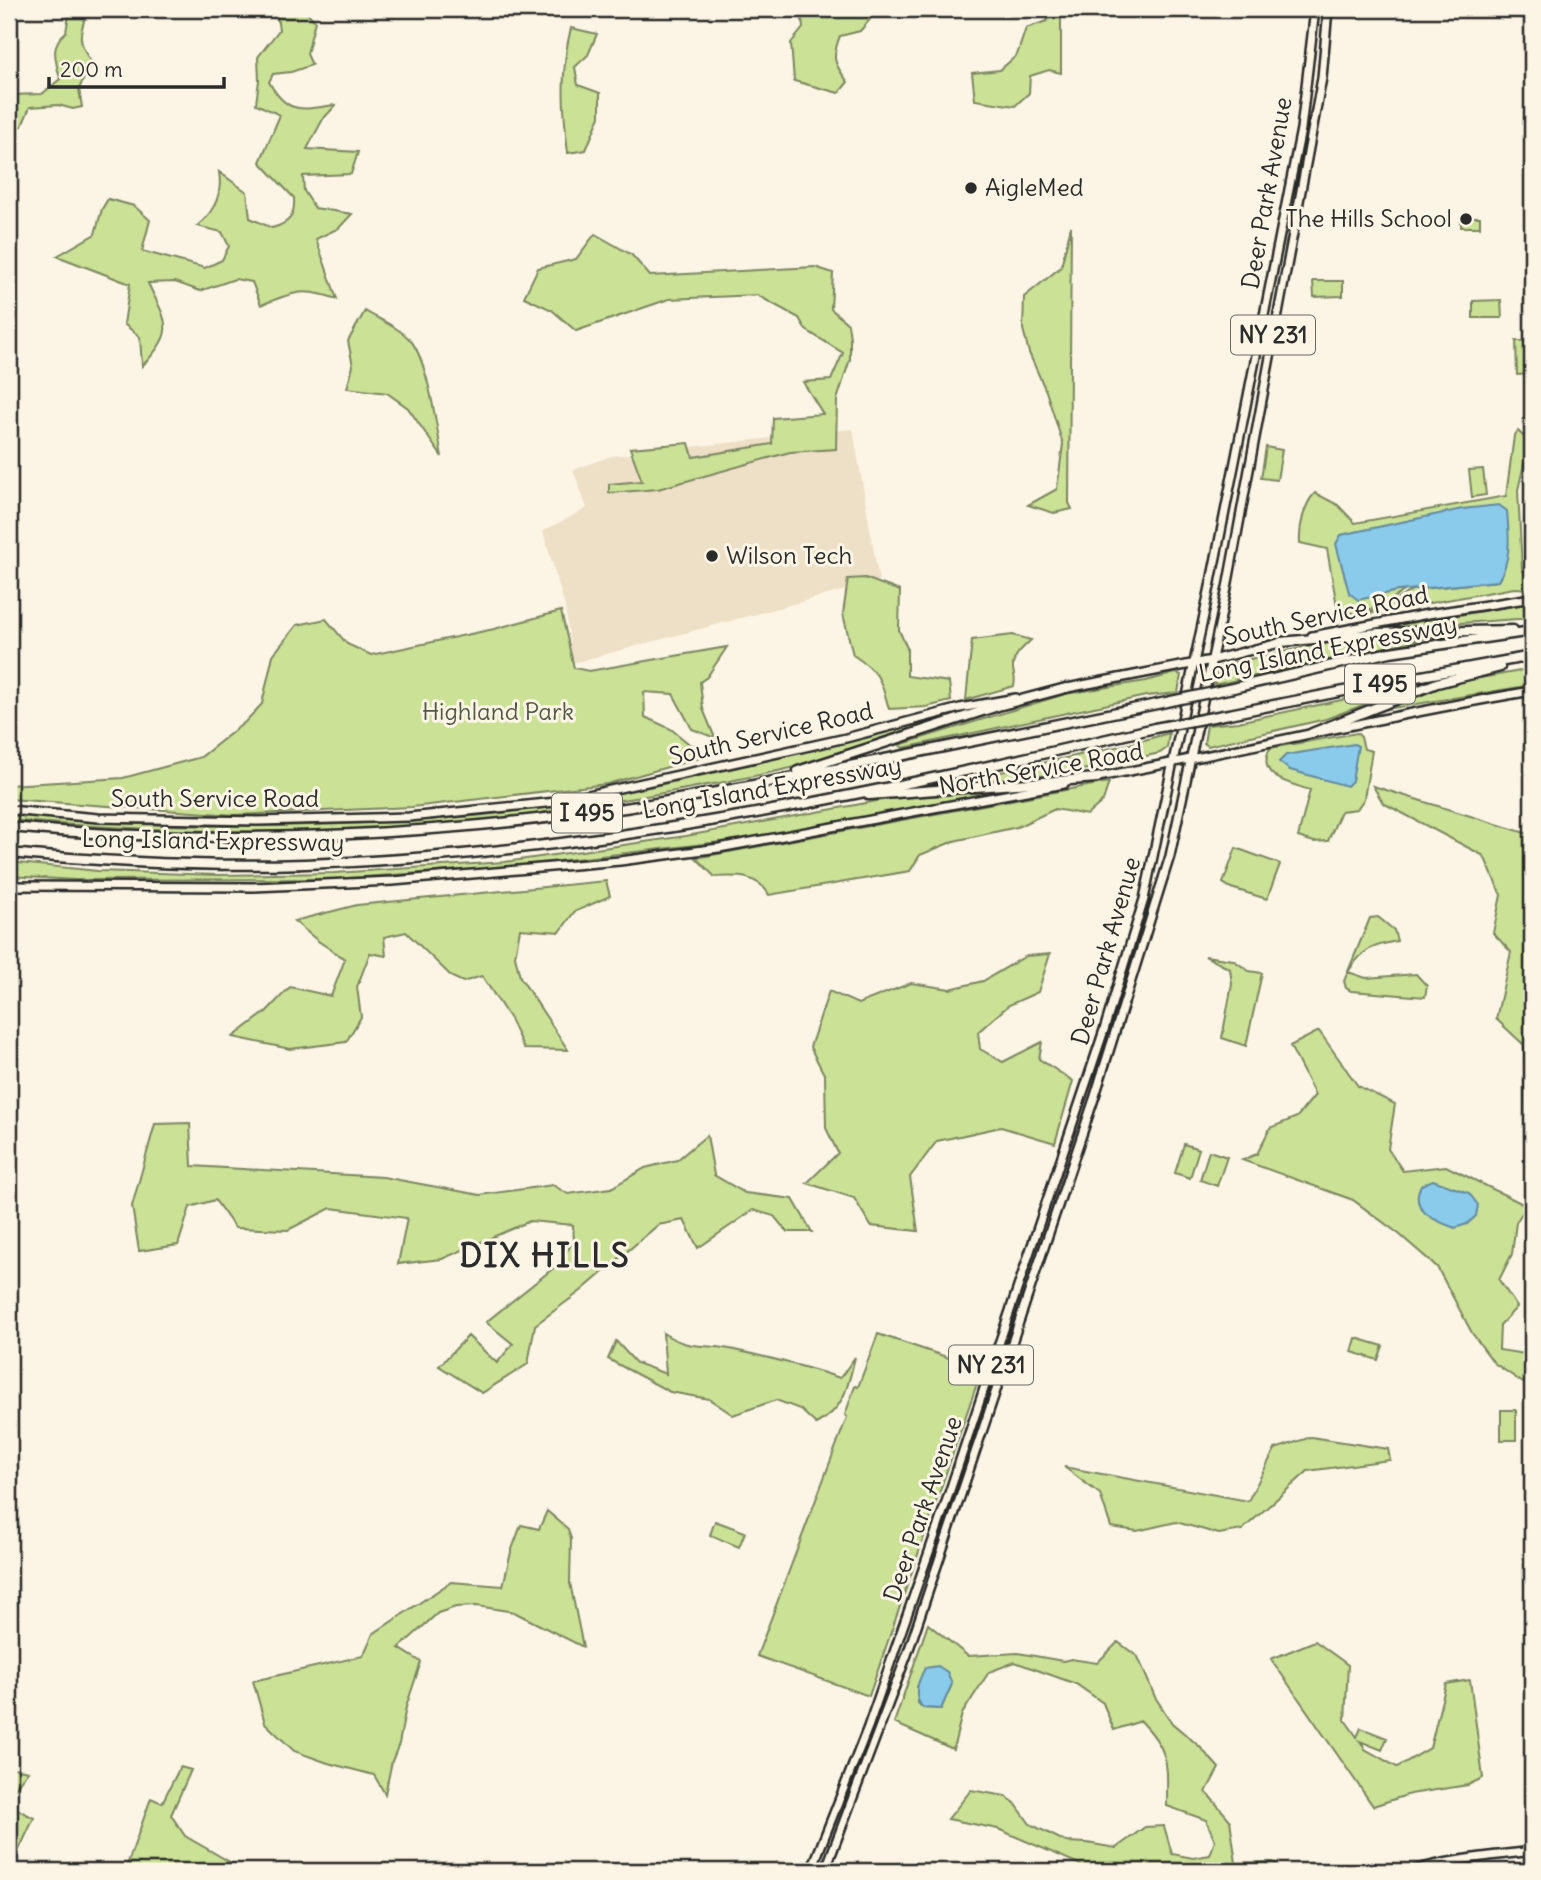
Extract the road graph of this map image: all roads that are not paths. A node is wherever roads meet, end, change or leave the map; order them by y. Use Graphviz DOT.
graph roads {
  1 [pos="1315,9"];
  2 [pos="1328,9"];
  3 [pos="1290,185"];
  4 [pos="1301,187"];
  5 [pos="1532,598"];
  6 [pos="1531,631"];
  7 [pos="1281,642"];
  8 [pos="1532,657"];
  9 [pos="1212,660"];
  10 [pos="1192,664"];
  11 [pos="1066,688"];
  12 [pos="1532,691"];
  13 [pos="1312,733"];
  14 [pos="1192,760"];
  15 [pos="1171,764"];
  16 [pos="1097,778"];
  17 [pos="705,794"];
  18 [pos="855,794"];
  19 [pos="9,810"];
  20 [pos="9,827"];
  21 [pos="9,853"];
  22 [pos="9,886"];
  23 [pos="1532,1851"];
  24 [pos="811,1871"];
  25 [pos="825,1871"];
  26 [pos="1411,1871"];
  1 -- 3 [label="main road, Deer Park Avenue / NY 231"];
  2 -- 4 [label="main road, Deer Park Avenue / NY 231"];
  3 -- 4 [label="main road"];
  3 -- 10 [label="main road, Deer Park Avenue / NY 231"];
  4 -- 9 [label="main road, Deer Park Avenue / NY 231"];
  5 -- 7 [label="main road, South Service Road"];
  6 -- 7 [label="highway"];
  6 -- 17 [label="highway, Long Island Expressway / I 495, bridge"];
  7 -- 9 [label="main road, South Service Road"];
  8 -- 13 [label="highway"];
  8 -- 18 [label="highway, Long Island Expressway / I 495, bridge"];
  9 -- 10 [label="main road, South Service Road"];
  9 -- 14 [label="main road, Deer Park Avenue / NY 231"];
  10 -- 11 [label="main road, South Service Road"];
  10 -- 15 [label="main road, Deer Park Avenue / NY 231"];
  11 -- 17 [label="highway"];
  11 -- 19 [label="main road, South Service Road"];
  12 -- 13 [label="main road, North Service Road"];
  13 -- 14 [label="main road, North Service Road"];
  14 -- 15 [label="main road, North Service Road"];
  14 -- 25 [label="main road, Deer Park Avenue / NY 231"];
  15 -- 16 [label="main road, North Service Road"];
  15 -- 24 [label="main road, Deer Park Avenue / NY 231"];
  16 -- 18 [label="highway"];
  16 -- 22 [label="main road, North Service Road"];
  17 -- 20 [label="highway, Long Island Expressway / I 495"];
  18 -- 21 [label="highway, Long Island Expressway / I 495"];
  23 -- 26 [label="main road"];
}
